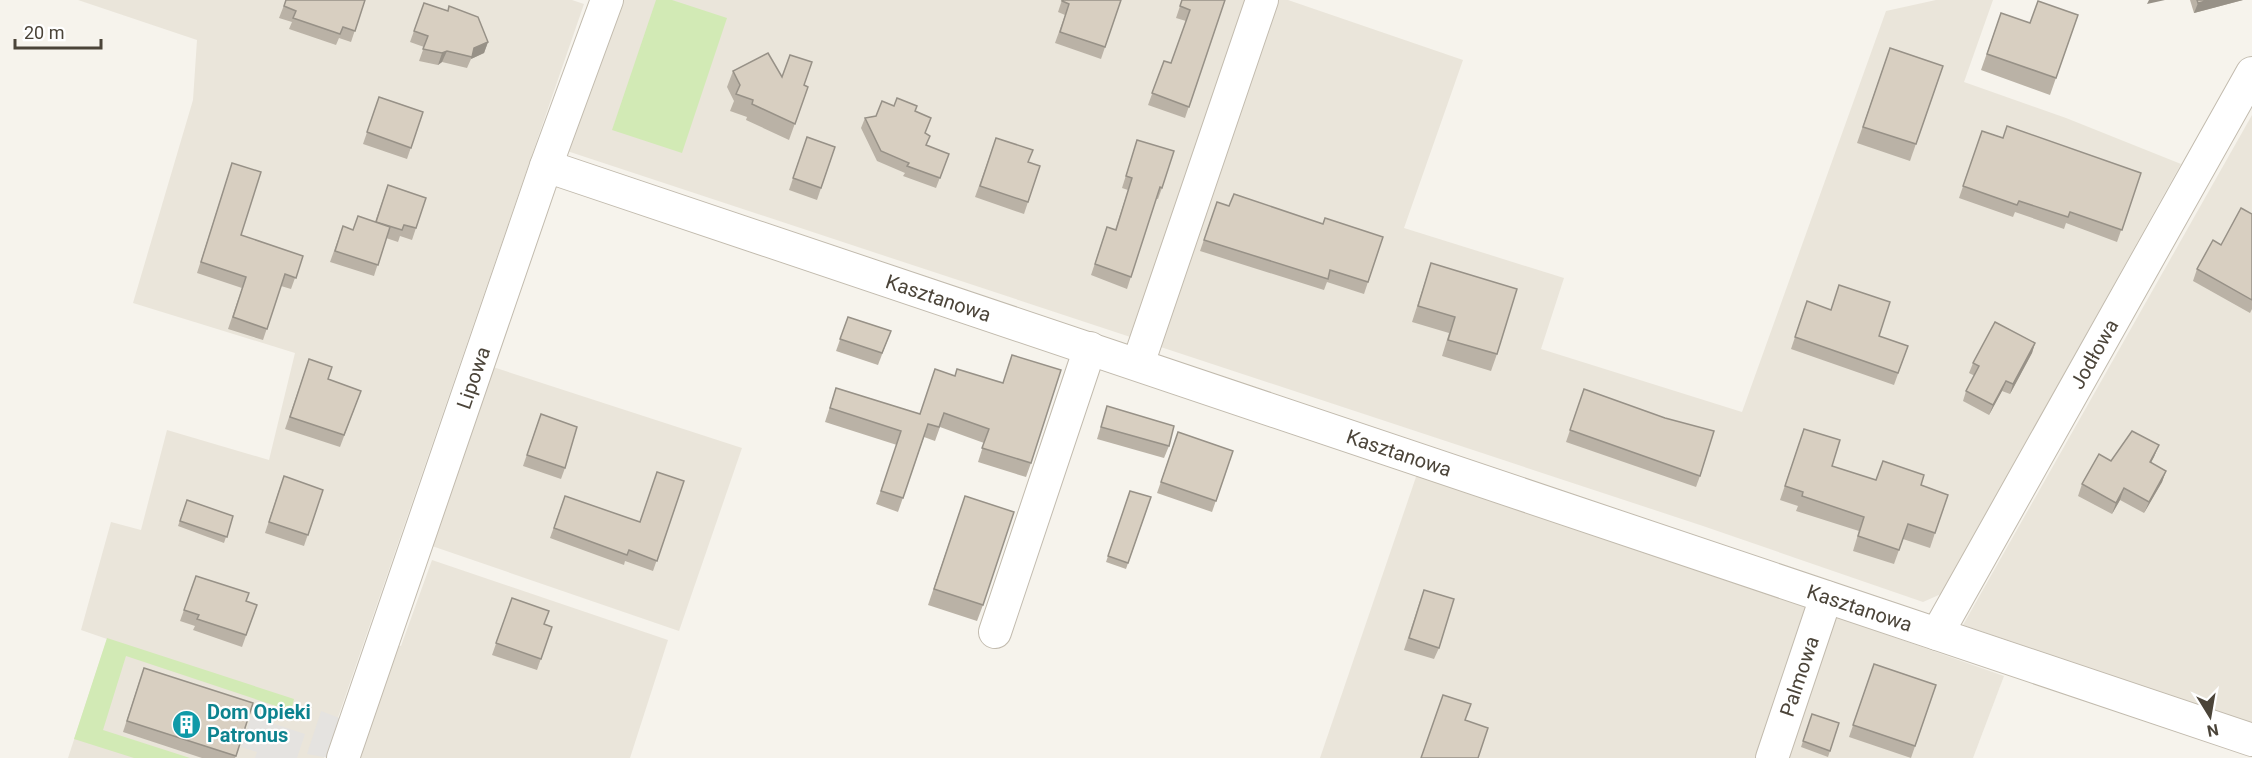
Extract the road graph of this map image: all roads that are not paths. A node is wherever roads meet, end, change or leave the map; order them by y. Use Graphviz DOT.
graph roads {
  1 [pos="607,0"];
  2 [pos="1262,0"];
  3 [pos="2252,73"];
  4 [pos="546,166"];
  5 [pos="1090,348"];
  6 [pos="1138,364"];
  7 [pos="1826,597"];
  8 [pos="995,632"];
  9 [pos="1937,634"];
  10 [pos="2252,740"];
  11 [pos="343,758"];
  12 [pos="1772,758"];
  1 -- 4 [label="street, Lipowa"];
  2 -- 6 [label="street"];
  3 -- 9 [label="street, Jodłowa"];
  4 -- 5 [label="street, Kasztanowa"];
  4 -- 11 [label="street, Lipowa"];
  5 -- 6 [label="street, Kasztanowa"];
  5 -- 8 [label="street"];
  6 -- 7 [label="street, Kasztanowa"];
  7 -- 9 [label="street, Kasztanowa"];
  7 -- 12 [label="street, Palmowa"];
  9 -- 10 [label="street, Kasztanowa"];
}
